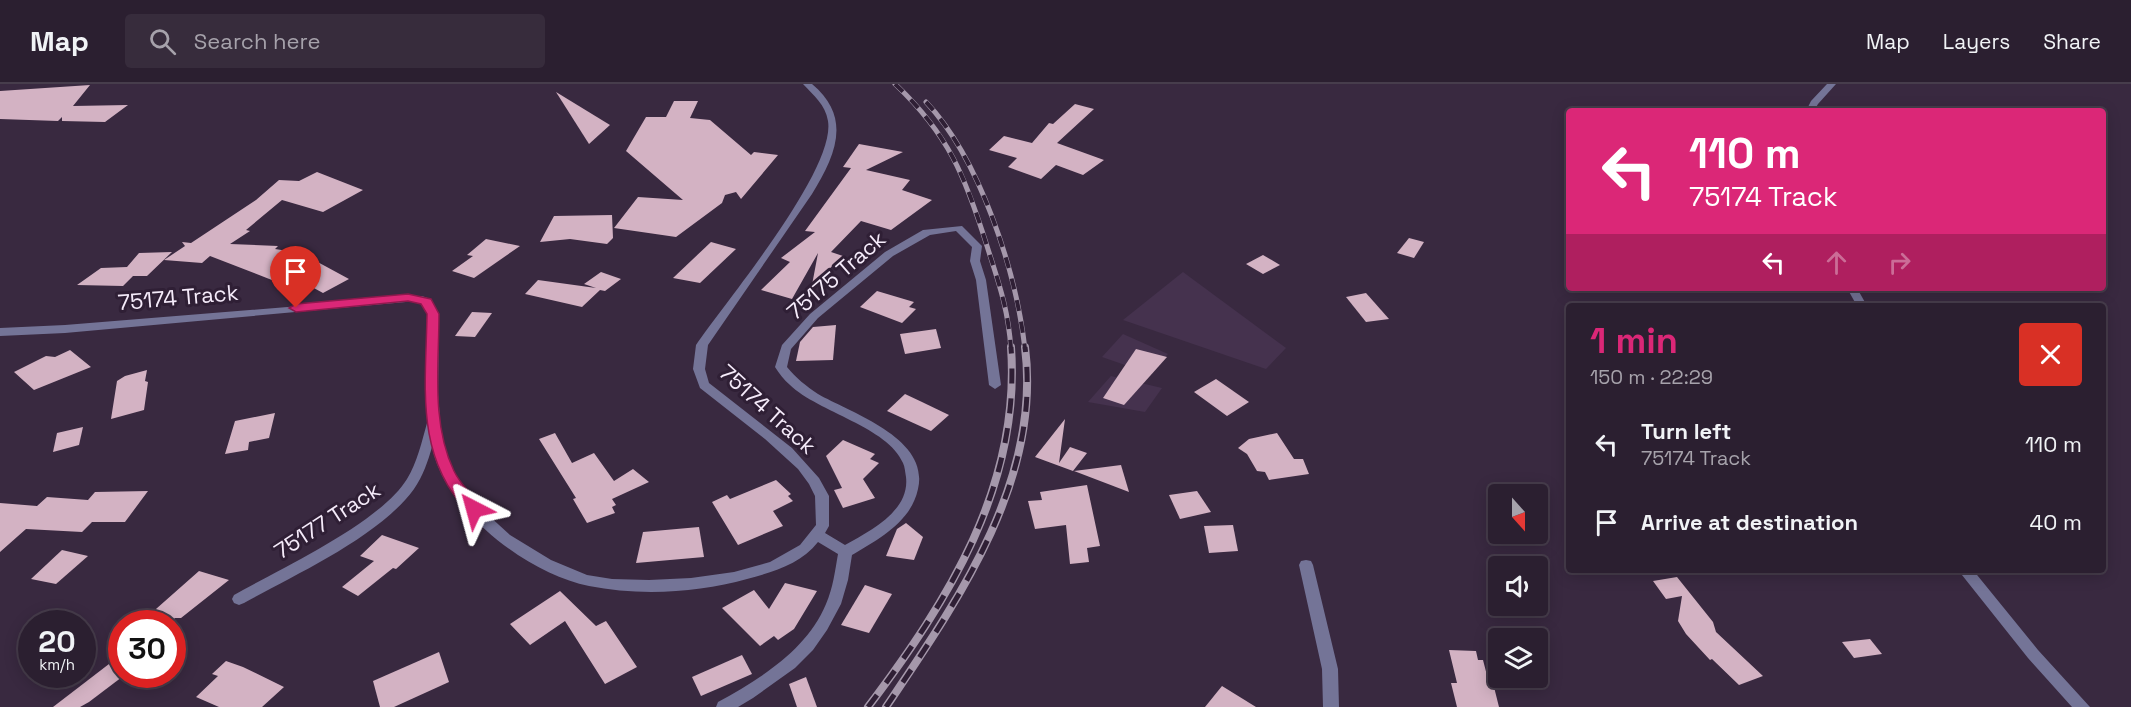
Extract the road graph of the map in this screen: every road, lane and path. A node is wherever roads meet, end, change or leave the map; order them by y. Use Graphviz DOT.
graph roads {
  1 [pos="807,84"];
  2 [pos="1832,84"];
  3 [pos="1812,108"];
  4 [pos="0,332"];
  5 [pos="995,386"];
  6 [pos="432,425"];
  7 [pos="819,536"];
  8 [pos="845,552"];
  9 [pos="1306,565"];
  10 [pos="1967,573"];
  11 [pos="239,599"];
  12 [pos="724,707"];
  13 [pos="1331,707"];
  14 [pos="2082,707"];
  1 -- 7 [label="street, 75174 Track"];
  2 -- 3 [label="street"];
  4 -- 6 [label="street, 75174 Track"];
  5 -- 8 [label="street, 75175 Track"];
  6 -- 7 [label="street, 75174 Track"];
  6 -- 11 [label="street, 75177 Track"];
  7 -- 8 [label="street"];
  8 -- 12 [label="street"];
  9 -- 13 [label="street"];
  10 -- 14 [label="street"];
}
